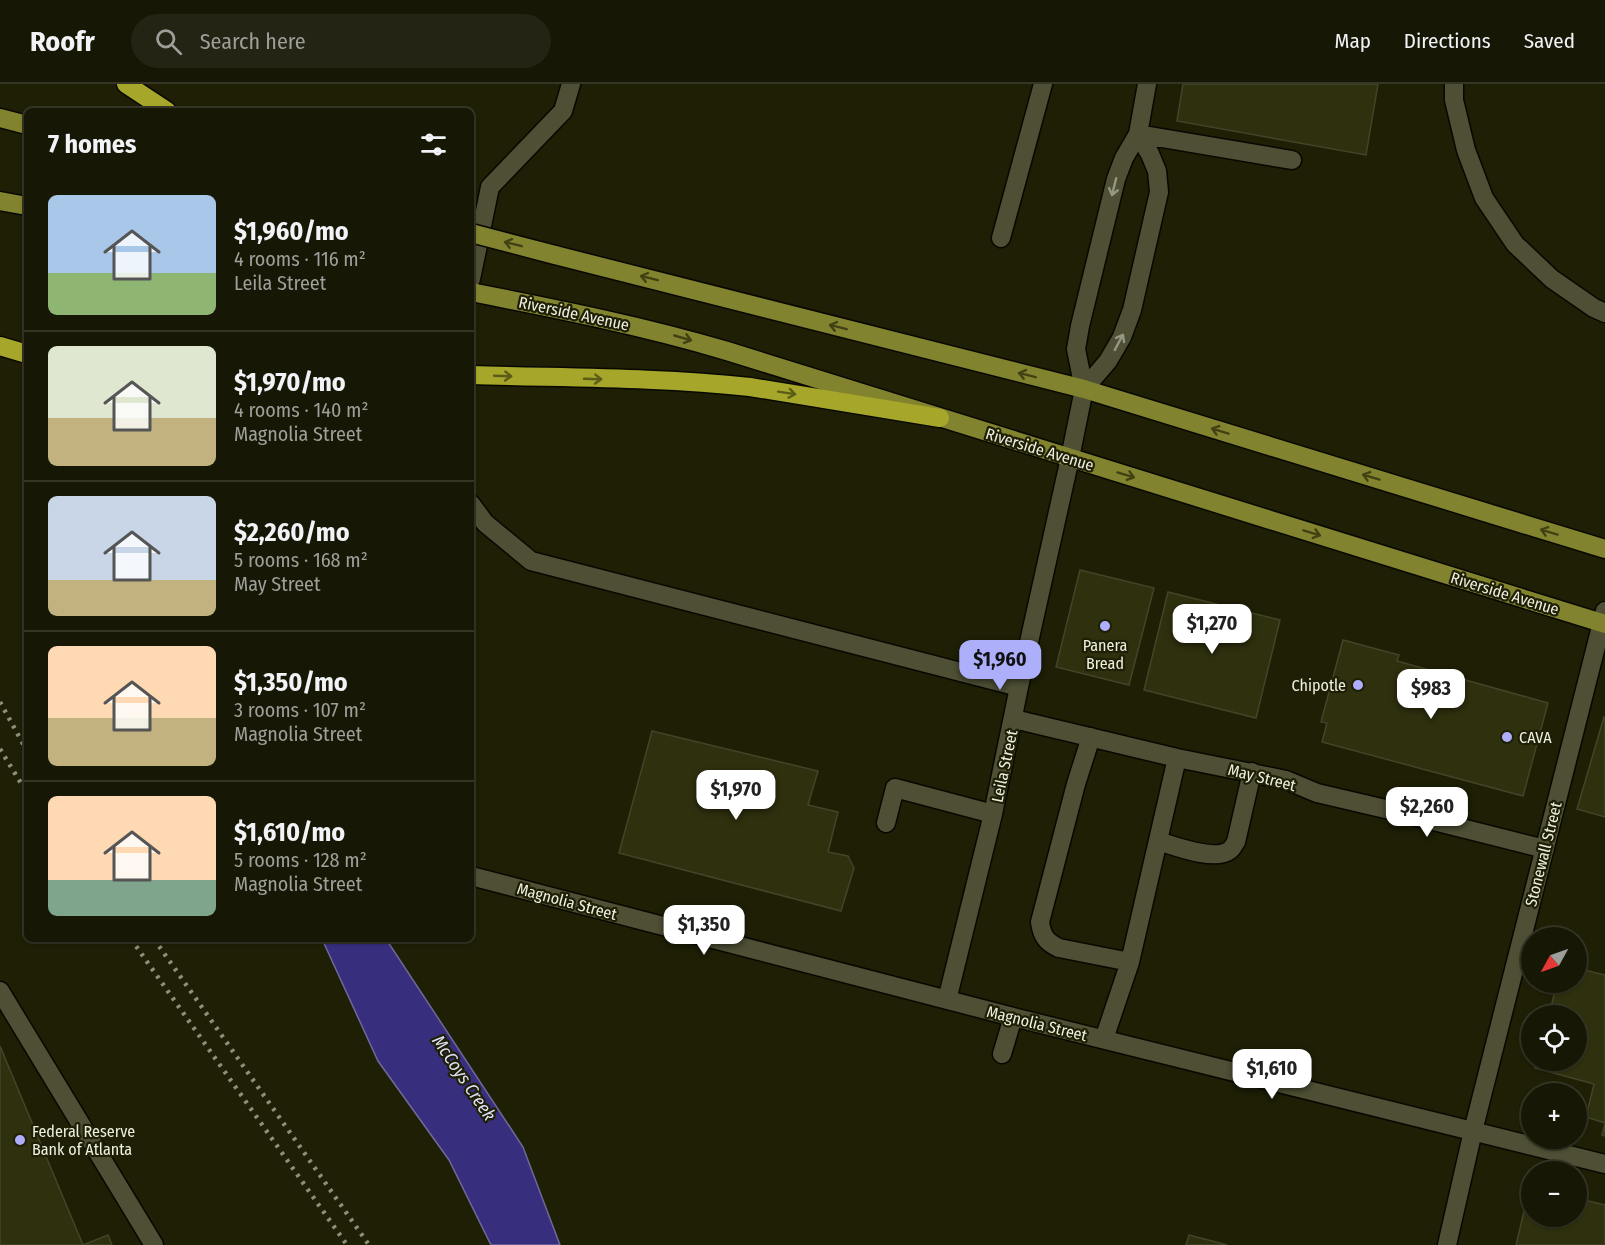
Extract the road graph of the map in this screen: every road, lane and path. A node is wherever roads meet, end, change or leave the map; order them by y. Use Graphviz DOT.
graph roads {
  1 [pos="126,84"];
  2 [pos="572,84"];
  3 [pos="1043,84"];
  4 [pos="1147,84"];
  5 [pos="1454,84"];
  6 [pos="162,108"];
  7 [pos="0,118"];
  8 [pos="24,124"];
  9 [pos="1138,134"];
  10 [pos="1292,160"];
  11 [pos="0,201"];
  12 [pos="24,205"];
  13 [pos="474,234"];
  14 [pos="1001,238"];
  15 [pos="474,264"];
  16 [pos="474,293"];
  17 [pos="1605,313"];
  18 [pos="0,346"];
  19 [pos="24,353"];
  20 [pos="474,375"];
  21 [pos="1083,389"];
  22 [pos="940,418"];
  23 [pos="1070,458"];
  24 [pos="474,508"];
  25 [pos="1605,549"];
  26 [pos="1604,620"];
  27 [pos="1019,687"];
  28 [pos="1014,719"];
  29 [pos="1091,737"];
  30 [pos="1177,758"];
  31 [pos="1252,772"];
  32 [pos="993,814"];
  33 [pos="886,823"];
  34 [pos="1158,841"];
  35 [pos="1545,849"];
  36 [pos="474,877"];
  37 [pos="1130,962"];
  38 [pos="0,991"];
  39 [pos="947,1000"];
  40 [pos="1012,1017"];
  41 [pos="1104,1039"];
  42 [pos="1002,1054"];
  43 [pos="1473,1131"];
  44 [pos="1605,1164"];
  45 [pos="154,1245"];
  46 [pos="1447,1245"];
  1 -- 6 [label="highway"];
  2 -- 15 [label="street"];
  3 -- 14 [label="street"];
  4 -- 9 [label="street"];
  5 -- 17 [label="street"];
  7 -- 8 [label="main road"];
  9 -- 10 [label="street"];
  9 -- 21 [label="street, one-way"];
  21 -- 9 [label="street, one-way"];
  11 -- 12 [label="main road"];
  21 -- 13 [label="main road, one-way, bridge"];
  16 -- 22 [label="main road, Riverside Avenue, one-way"];
  18 -- 19 [label="highway"];
  20 -- 22 [label="highway, one-way"];
  21 -- 23 [label="street, Leila Street"];
  25 -- 21 [label="main road, one-way"];
  22 -- 23 [label="main road, Riverside Avenue"];
  23 -- 26 [label="main road, Riverside Avenue, one-way"];
  23 -- 27 [label="street, Leila Street"];
  24 -- 27 [label="street"];
  26 -- 35 [label="street, Stonewall Street"];
  27 -- 28 [label="street, Leila Street"];
  28 -- 29 [label="street, May Street"];
  28 -- 32 [label="street, Leila Street"];
  29 -- 30 [label="street, May Street"];
  29 -- 37 [label="street"];
  30 -- 31 [label="street, May Street"];
  30 -- 34 [label="street"];
  31 -- 34 [label="street"];
  31 -- 35 [label="street, May Street"];
  32 -- 33 [label="street"];
  32 -- 39 [label="street, Leila Street"];
  34 -- 37 [label="street"];
  35 -- 43 [label="street, Stonewall Street"];
  36 -- 39 [label="street, Magnolia Street"];
  37 -- 41 [label="street"];
  38 -- 45 [label="street"];
  39 -- 40 [label="street, Magnolia Street"];
  40 -- 41 [label="street, Magnolia Street"];
  40 -- 42 [label="street"];
  41 -- 43 [label="street, Magnolia Street"];
  43 -- 44 [label="street, Magnolia Street"];
  43 -- 46 [label="street, Stonewall Street"];
}
